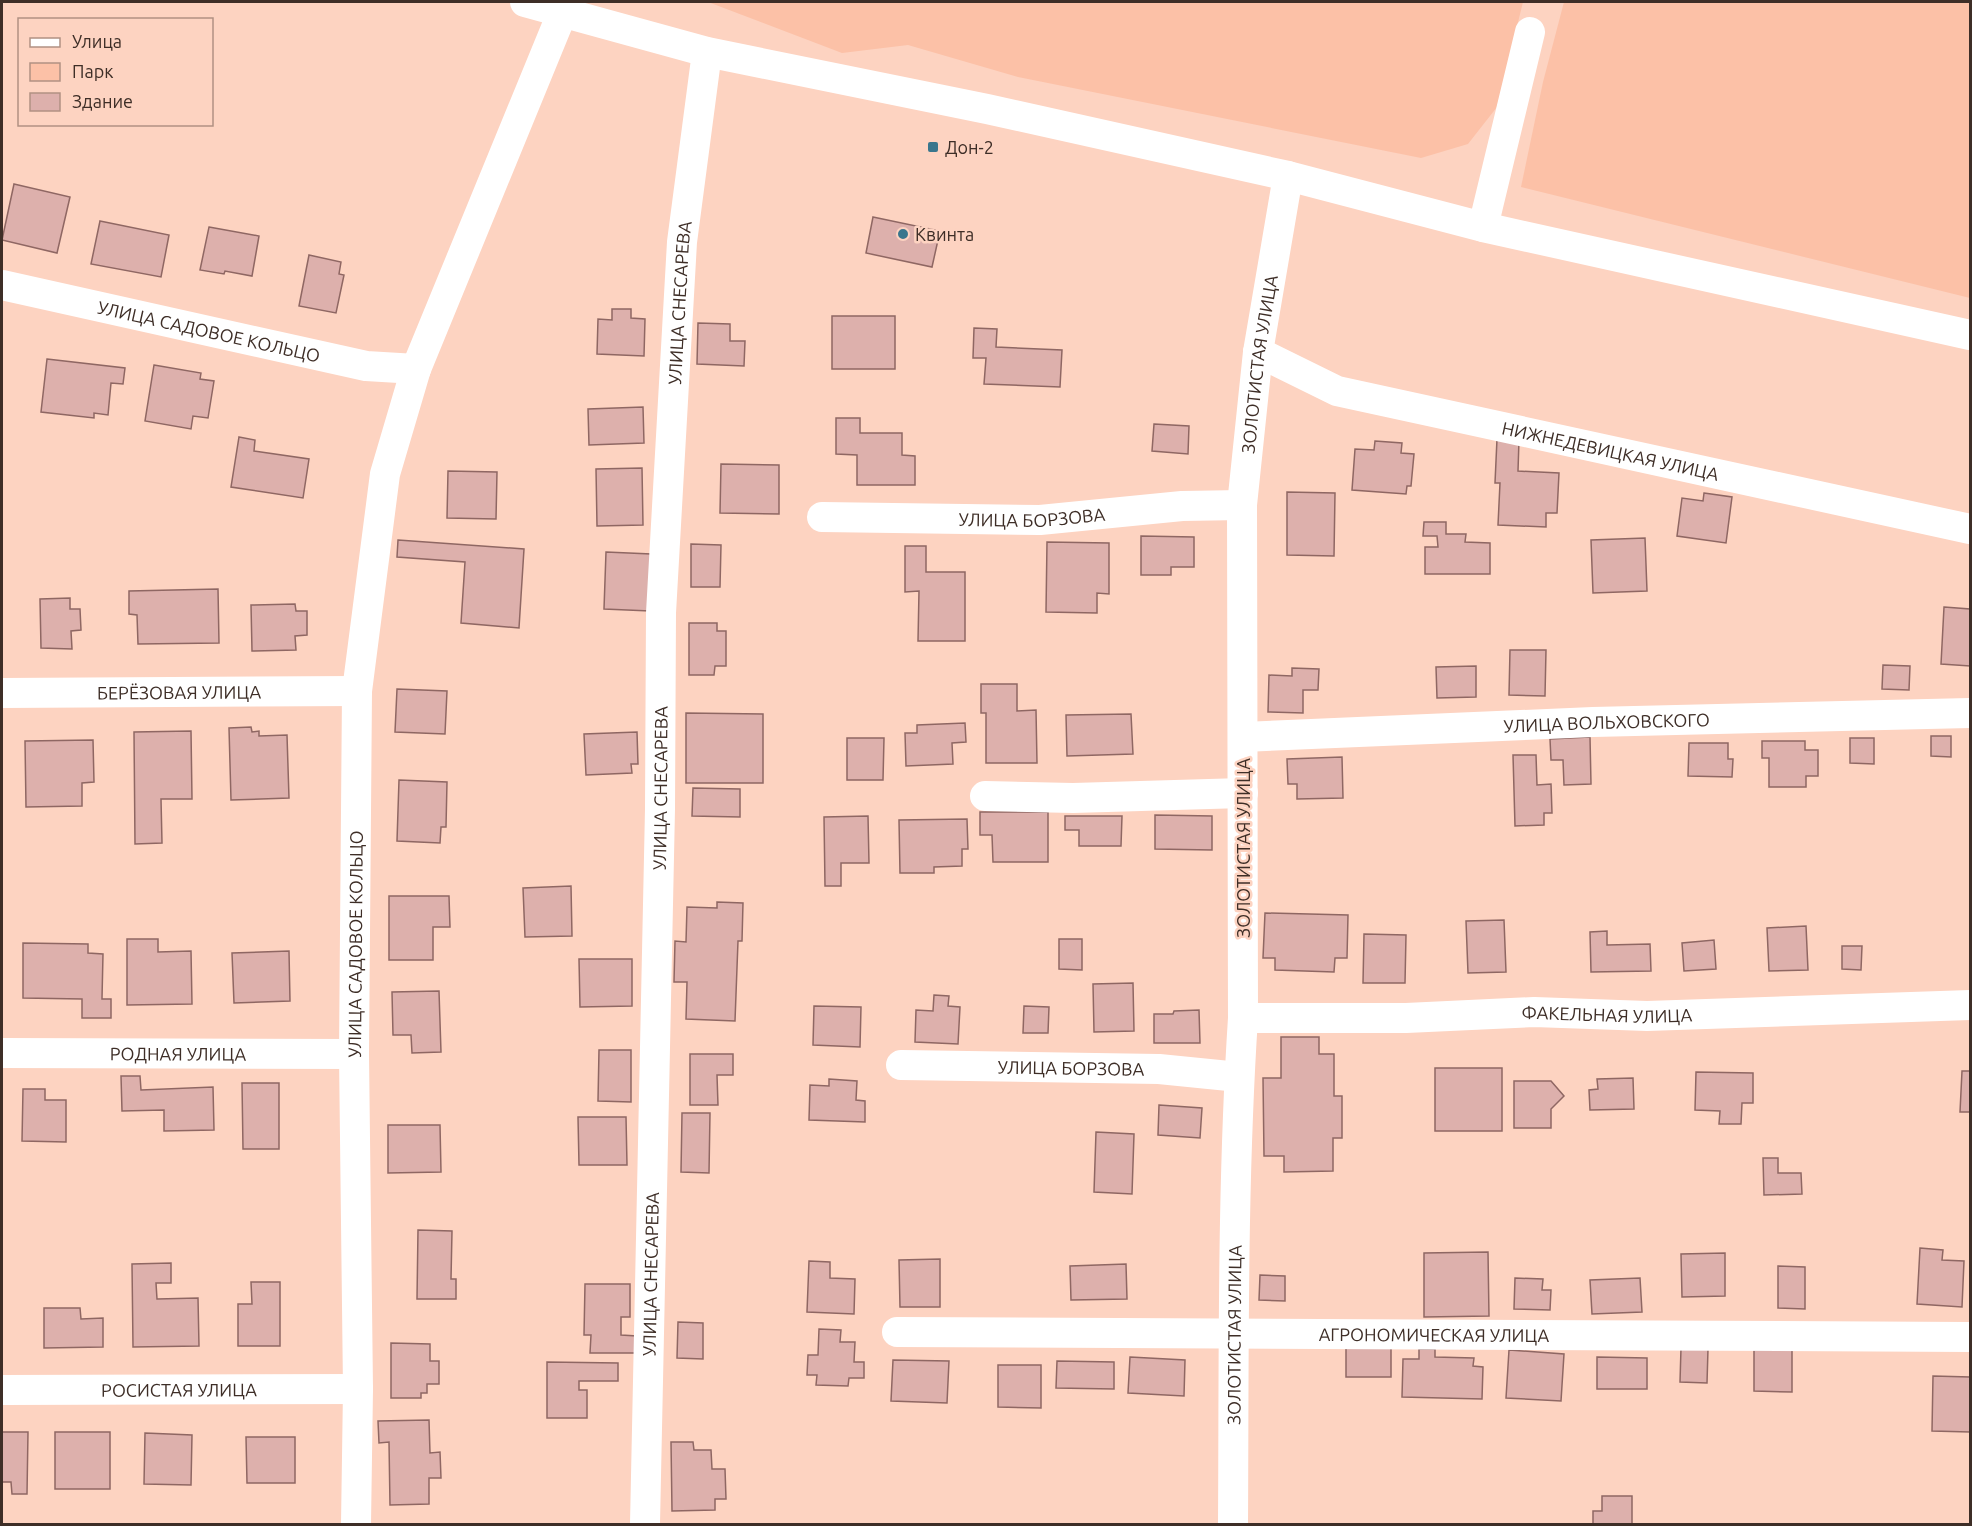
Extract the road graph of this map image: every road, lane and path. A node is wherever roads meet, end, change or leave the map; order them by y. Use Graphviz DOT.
graph roads {
  1 [pos="525,2"];
  2 [pos="563,11"];
  3 [pos="1530,32"];
  4 [pos="707,52"];
  5 [pos="1288,176"];
  6 [pos="1483,227"];
  7 [pos="2,285"];
  8 [pos="1971,335"];
  9 [pos="1258,352"];
  10 [pos="416,369"];
  11 [pos="1242,505"];
  12 [pos="822,518"];
  13 [pos="1971,529"];
  14 [pos="357,691"];
  15 [pos="2,693"];
  16 [pos="1971,713"];
  17 [pos="1243,736"];
  18 [pos="1244,793"];
  19 [pos="985,796"];
  20 [pos="1971,1005"];
  21 [pos="1243,1018"];
  22 [pos="2,1053"];
  23 [pos="354,1054"];
  24 [pos="901,1065"];
  25 [pos="1239,1077"];
  26 [pos="897,1332"];
  27 [pos="1234,1335"];
  28 [pos="1971,1337"];
  29 [pos="358,1389"];
  30 [pos="2,1390"];
  31 [pos="356,1524"];
  32 [pos="645,1524"];
  33 [pos="1233,1524"];
  1 -- 2 [label="street"];
  2 -- 4 [label="street"];
  2 -- 10 [label="street, УЛИЦА САДОВОЕ КОЛЬЦО"];
  3 -- 6 [label="street"];
  4 -- 5 [label="street"];
  4 -- 32 [label="street, УЛИЦА СНЕСАРЕВА"];
  5 -- 6 [label="street"];
  5 -- 9 [label="street, ЗОЛОТИСТАЯ УЛИЦА"];
  6 -- 8 [label="street"];
  7 -- 10 [label="street, УЛИЦА САДОВОЕ КОЛЬЦО"];
  9 -- 11 [label="street, ЗОЛОТИСТАЯ УЛИЦА"];
  9 -- 13 [label="street, НИЖНЕДЕВИЦКАЯ УЛИЦА"];
  10 -- 14 [label="street, УЛИЦА САДОВОЕ КОЛЬЦО"];
  11 -- 12 [label="street, УЛИЦА БОРЗОВА"];
  11 -- 17 [label="street, ЗОЛОТИСТАЯ УЛИЦА"];
  14 -- 15 [label="street, БЕРЁЗОВАЯ УЛИЦА"];
  14 -- 23 [label="street, УЛИЦА САДОВОЕ КОЛЬЦО"];
  16 -- 17 [label="street, УЛИЦА ВОЛЬХОВСКОГО"];
  17 -- 18 [label="street, ЗОЛОТИСТАЯ УЛИЦА"];
  18 -- 19 [label="street"];
  18 -- 21 [label="street, ЗОЛОТИСТАЯ УЛИЦА"];
  20 -- 21 [label="street, ФАКЕЛЬНАЯ УЛИЦА"];
  21 -- 25 [label="street, ЗОЛОТИСТАЯ УЛИЦА"];
  22 -- 23 [label="street, РОДНАЯ УЛИЦА"];
  23 -- 29 [label="street, УЛИЦА САДОВОЕ КОЛЬЦО"];
  24 -- 25 [label="street, УЛИЦА БОРЗОВА"];
  25 -- 27 [label="street, ЗОЛОТИСТАЯ УЛИЦА"];
  26 -- 27 [label="street, АГРОНОМИЧЕСКАЯ УЛИЦА"];
  27 -- 28 [label="street, АГРОНОМИЧЕСКАЯ УЛИЦА"];
  27 -- 33 [label="street, ЗОЛОТИСТАЯ УЛИЦА"];
  29 -- 30 [label="street, РОСИСТАЯ УЛИЦА"];
  29 -- 31 [label="street, УЛИЦА САДОВОЕ КОЛЬЦО"];
}
